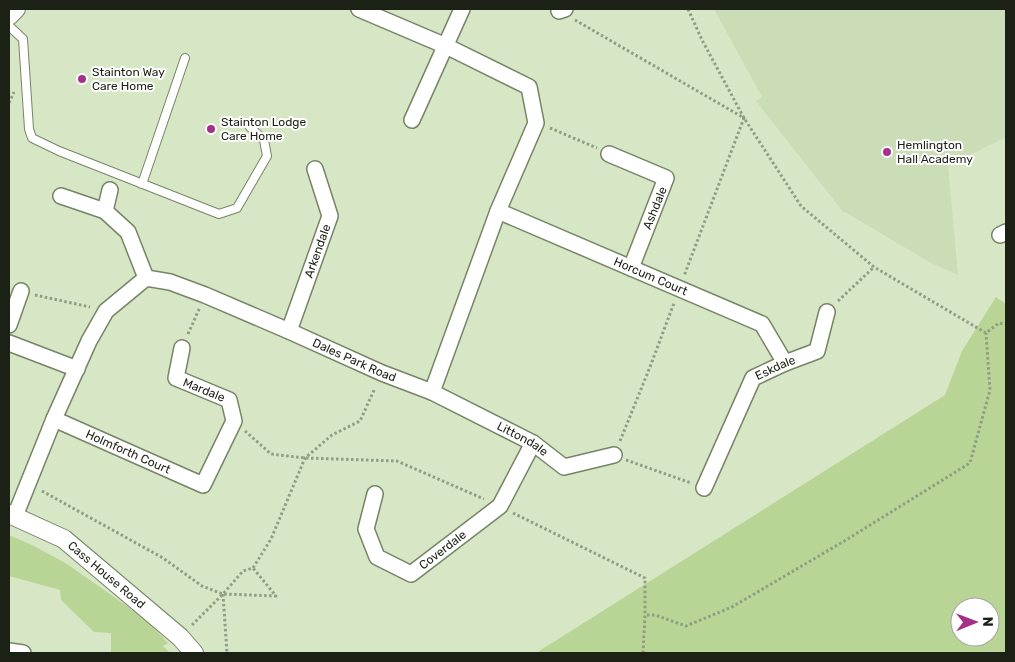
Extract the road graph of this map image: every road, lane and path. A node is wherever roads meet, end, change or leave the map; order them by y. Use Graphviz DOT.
graph roads {
  1 [pos="16,9"];
  2 [pos="359,9"];
  3 [pos="462,9"];
  4 [pos="688,9"];
  5 [pos="562,10"];
  6 [pos="9,16"];
  7 [pos="9,26"];
  8 [pos="446,46"];
  9 [pos="185,58"];
  10 [pos="744,118"];
  11 [pos="412,120"];
  12 [pos="536,122"];
  13 [pos="250,127"];
  14 [pos="609,154"];
  15 [pos="315,170"];
  16 [pos="142,184"];
  17 [pos="110,190"];
  18 [pos="61,196"];
  19 [pos="105,210"];
  20 [pos="498,211"];
  21 [pos="631,268"];
  22 [pos="874,268"];
  23 [pos="146,278"];
  24 [pos="680,288"];
  25 [pos="21,291"];
  26 [pos="205,295"];
  27 [pos="106,311"];
  28 [pos="827,312"];
  29 [pos="1006,324"];
  30 [pos="9,325"];
  31 [pos="289,331"];
  32 [pos="986,333"];
  33 [pos="9,343"];
  34 [pos="182,348"];
  35 [pos="785,363"];
  36 [pos="77,369"];
  37 [pos="382,373"];
  38 [pos="432,392"];
  39 [pos="54,419"];
  40 [pos="234,421"];
  41 [pos="533,443"];
  42 [pos="614,456"];
  43 [pos="305,458"];
  44 [pos="28,483"];
  45 [pos="704,488"];
  46 [pos="375,494"];
  47 [pos="500,506"];
  48 [pos="12,515"];
  49 [pos="253,568"];
  50 [pos="223,594"];
  51 [pos="645,615"];
  52 [pos="180,637"];
  53 [pos="9,651"];
  54 [pos="22,653"];
  55 [pos="194,653"];
  56 [pos="227,653"];
  57 [pos="643,653"];
  1 -- 6 [label="street"];
  2 -- 8 [label="street"];
  3 -- 8 [label="street"];
  4 -- 10 [label="path"];
  5 -- 10 [label="path"];
  7 -- 16 [label="lane"];
  8 -- 11 [label="street"];
  8 -- 12 [label="street"];
  9 -- 16 [label="lane"];
  10 -- 22 [label="path"];
  10 -- 24 [label="path"];
  12 -- 14 [label="path"];
  12 -- 20 [label="street"];
  13 -- 16 [label="lane"];
  14 -- 21 [label="street, Ashdale"];
  15 -- 31 [label="street, Arkendale"];
  17 -- 19 [label="street"];
  18 -- 19 [label="street"];
  19 -- 23 [label="street"];
  20 -- 21 [label="street, Horcum Court"];
  20 -- 38 [label="street"];
  21 -- 24 [label="street, Horcum Court"];
  22 -- 28 [label="path"];
  22 -- 32 [label="path"];
  23 -- 26 [label="street, Dales Park Road"];
  23 -- 27 [label="street"];
  24 -- 35 [label="street, Horcum Court"];
  24 -- 42 [label="path"];
  25 -- 27 [label="path"];
  25 -- 30 [label="street"];
  26 -- 31 [label="street, Dales Park Road"];
  26 -- 34 [label="path"];
  27 -- 36 [label="street"];
  28 -- 35 [label="street, Eskdale"];
  29 -- 32 [label="path"];
  31 -- 37 [label="street, Dales Park Road"];
  32 -- 51 [label="path"];
  33 -- 36 [label="street"];
  34 -- 40 [label="street, Mardale"];
  35 -- 45 [label="street, Eskdale"];
  36 -- 39 [label="street"];
  37 -- 38 [label="street, Dales Park Road"];
  37 -- 43 [label="path"];
  38 -- 41 [label="street, Littondale"];
  39 -- 40 [label="street, Holmforth Court"];
  39 -- 44 [label="street"];
  40 -- 43 [label="path"];
  41 -- 42 [label="street, Littondale"];
  41 -- 47 [label="street, Coverdale"];
  42 -- 45 [label="path"];
  43 -- 47 [label="path"];
  43 -- 49 [label="path"];
  44 -- 48 [label="street"];
  44 -- 50 [label="path"];
  46 -- 47 [label="street, Coverdale"];
  47 -- 51 [label="path"];
  48 -- 52 [label="street, Cass House Road"];
  49 -- 50 [label="path"];
  49 -- 50 [label="path"];
  50 -- 52 [label="path"];
  50 -- 56 [label="path"];
  51 -- 57 [label="path"];
  52 -- 55 [label="street, Cass House Road"];
  53 -- 54 [label="street"];
}
